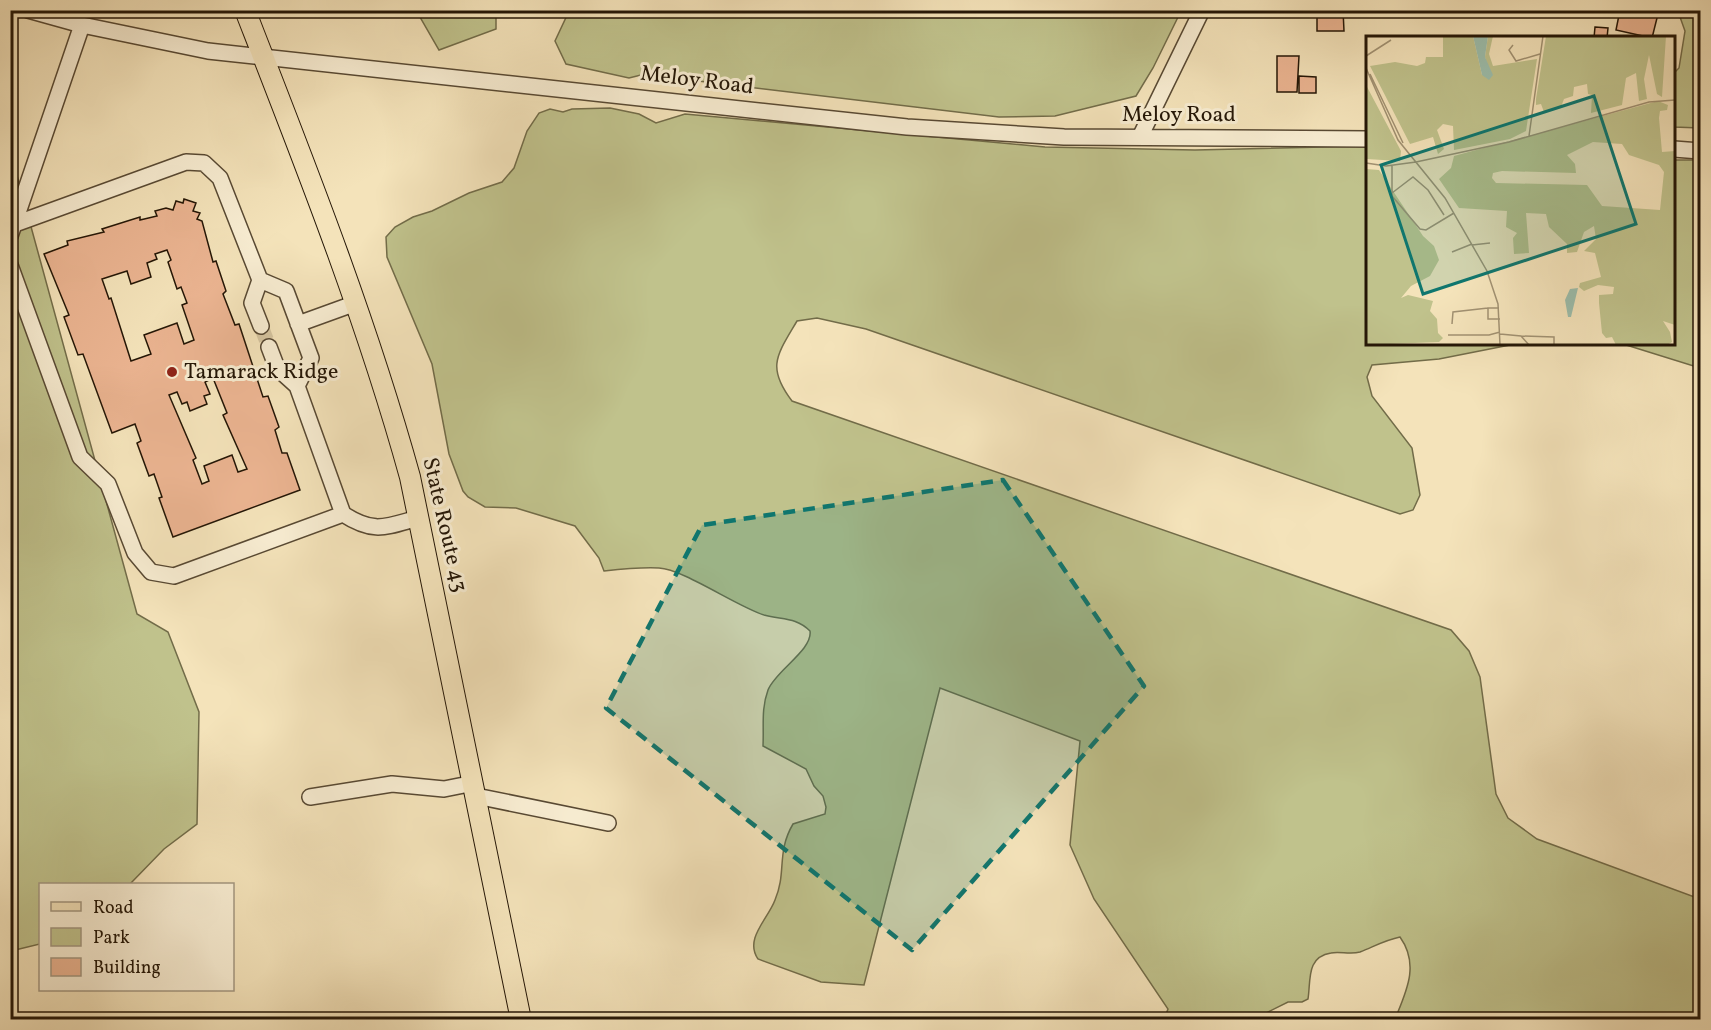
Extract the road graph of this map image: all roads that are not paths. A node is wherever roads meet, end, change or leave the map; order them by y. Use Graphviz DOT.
graph roads {
  1 [pos="28,10"];
  2 [pos="244,10"];
  3 [pos="1202,10"];
  4 [pos="82,25"];
  5 [pos="263,58"];
  6 [pos="1140,137"];
  7 [pos="1366,139"];
  8 [pos="1675,149"];
  9 [pos="1701,151"];
  10 [pos="13,230"];
  11 [pos="10,266"];
  12 [pos="260,280"];
  13 [pos="356,303"];
  14 [pos="298,324"];
  15 [pos="261,326"];
  16 [pos="269,347"];
  17 [pos="297,386"];
  18 [pos="343,514"];
  19 [pos="418,518"];
  20 [pos="475,789"];
  21 [pos="310,797"];
  22 [pos="608,824"];
  23 [pos="521,1020"];
  1 -- 4 [label="street, Meloy Road"];
  2 -- 5 [label="main road, State Route 43"];
  3 -- 6 [label="street"];
  4 -- 5 [label="street, Meloy Road"];
  4 -- 10 [label="street"];
  5 -- 6 [label="street, Meloy Road"];
  5 -- 13 [label="main road, State Route 43"];
  6 -- 7 [label="street, Meloy Road"];
  8 -- 9 [label="street"];
  10 -- 12 [label="street"];
  11 -- 18 [label="street"];
  12 -- 14 [label="street"];
  12 -- 15 [label="street"];
  13 -- 14 [label="street"];
  13 -- 19 [label="main road, State Route 43"];
  14 -- 17 [label="street"];
  16 -- 17 [label="street"];
  17 -- 18 [label="street"];
  18 -- 19 [label="street"];
  19 -- 20 [label="main road, State Route 43"];
  20 -- 21 [label="street"];
  20 -- 22 [label="street"];
  20 -- 23 [label="main road, State Route 43"];
}
